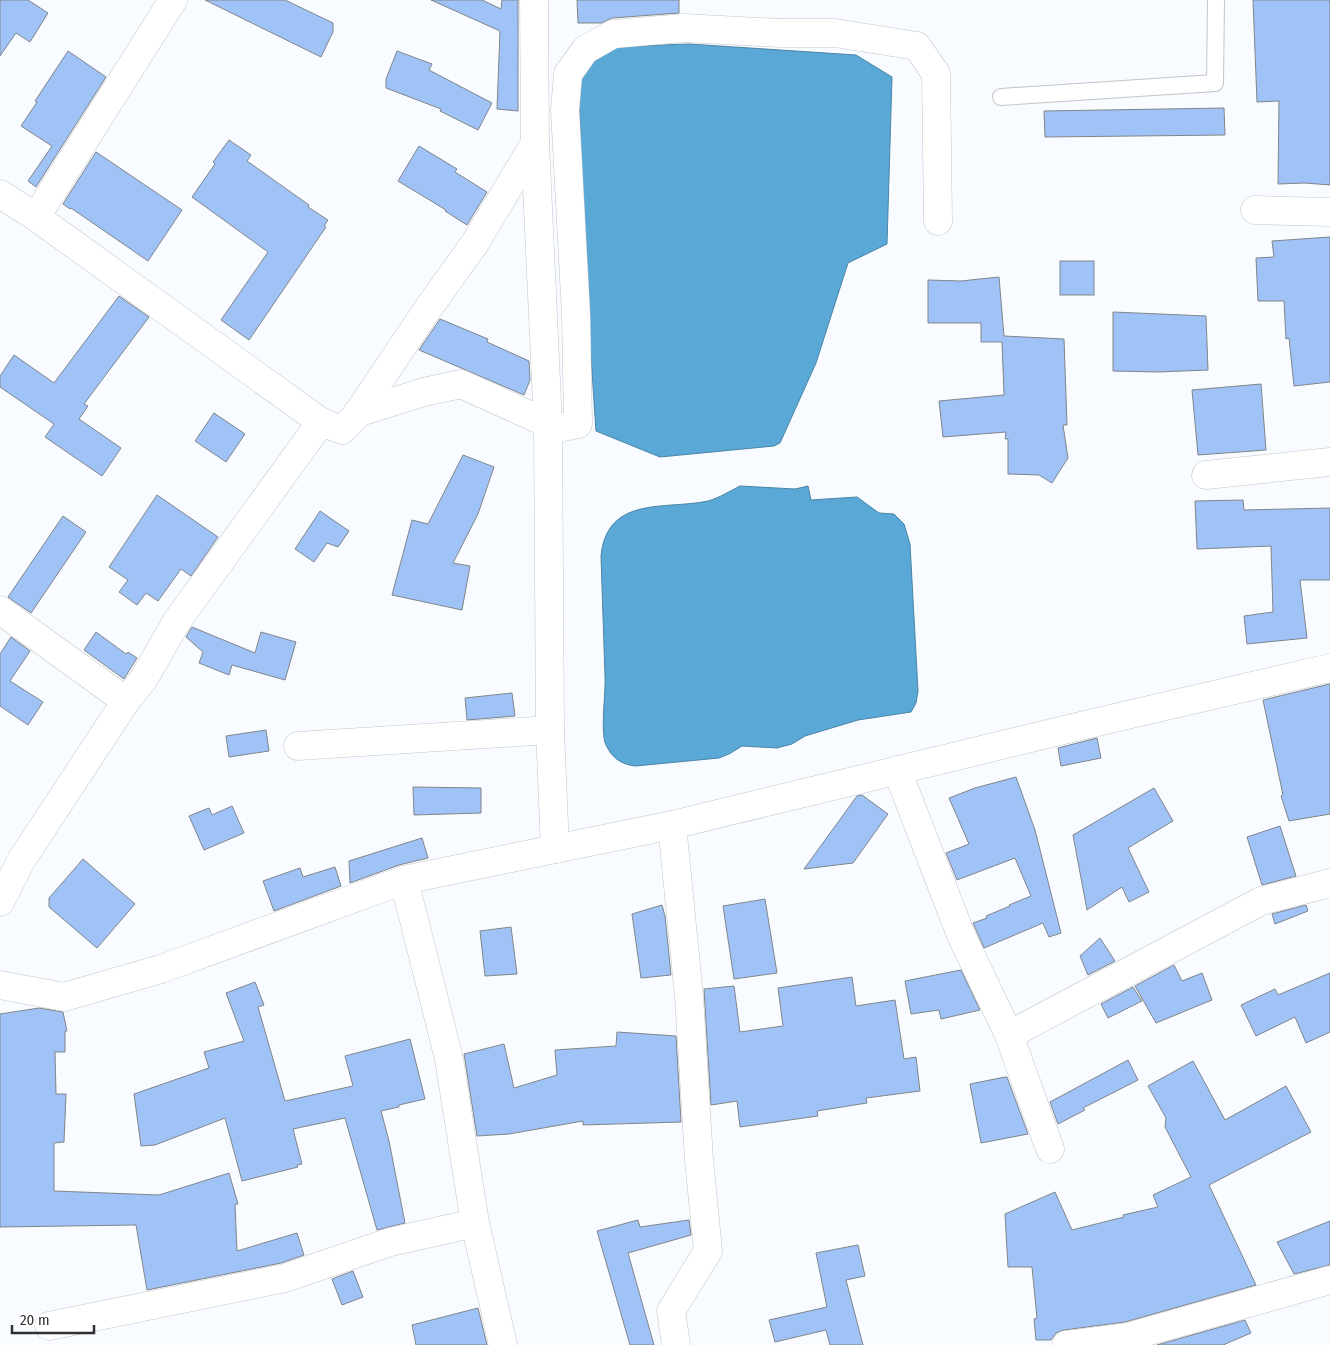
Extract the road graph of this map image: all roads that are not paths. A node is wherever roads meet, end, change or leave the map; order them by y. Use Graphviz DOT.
graph roads {
  1 [pos="173,0"];
  2 [pos="534,0"];
  3 [pos="1216,0"];
  4 [pos="1001,97"];
  5 [pos="535,143"];
  6 [pos="0,194"];
  7 [pos="1255,210"];
  8 [pos="1330,212"];
  9 [pos="36,217"];
  10 [pos="938,221"];
  11 [pos="357,413"];
  12 [pos="321,422"];
  13 [pos="548,424"];
  14 [pos="1330,462"];
  15 [pos="1206,475"];
  16 [pos="0,610"];
  17 [pos="1330,668"];
  18 [pos="126,701"];
  19 [pos="550,730"];
  20 [pos="298,746"];
  21 [pos="897,770"];
  22 [pos="672,825"];
  23 [pos="555,848"];
  24 [pos="404,880"];
  25 [pos="1330,883"];
  26 [pos="0,902"];
  27 [pos="0,985"];
  28 [pos="1009,1035"];
  29 [pos="1050,1149"];
  30 [pos="475,1223"];
  31 [pos="1330,1280"];
  32 [pos="49,1326"];
  33 [pos="503,1345"];
  34 [pos="676,1345"];
  35 [pos="1066,1345"];
  1 -- 9 [label="street"];
  2 -- 5 [label="street"];
  3 -- 4 [label="lane"];
  5 -- 11 [label="street"];
  5 -- 13 [label="street"];
  6 -- 9 [label="street"];
  7 -- 8 [label="street"];
  9 -- 12 [label="street"];
  10 -- 13 [label="street"];
  11 -- 12 [label="street"];
  11 -- 13 [label="street"];
  12 -- 18 [label="street"];
  13 -- 19 [label="street"];
  14 -- 15 [label="street"];
  16 -- 18 [label="street"];
  17 -- 21 [label="street"];
  18 -- 26 [label="street"];
  19 -- 20 [label="street"];
  19 -- 23 [label="street"];
  21 -- 22 [label="street"];
  21 -- 28 [label="street"];
  22 -- 23 [label="street"];
  22 -- 34 [label="street"];
  23 -- 24 [label="street"];
  24 -- 27 [label="street"];
  24 -- 30 [label="street"];
  25 -- 28 [label="street"];
  28 -- 29 [label="street"];
  30 -- 32 [label="street"];
  30 -- 33 [label="street"];
  31 -- 35 [label="street"];
}
